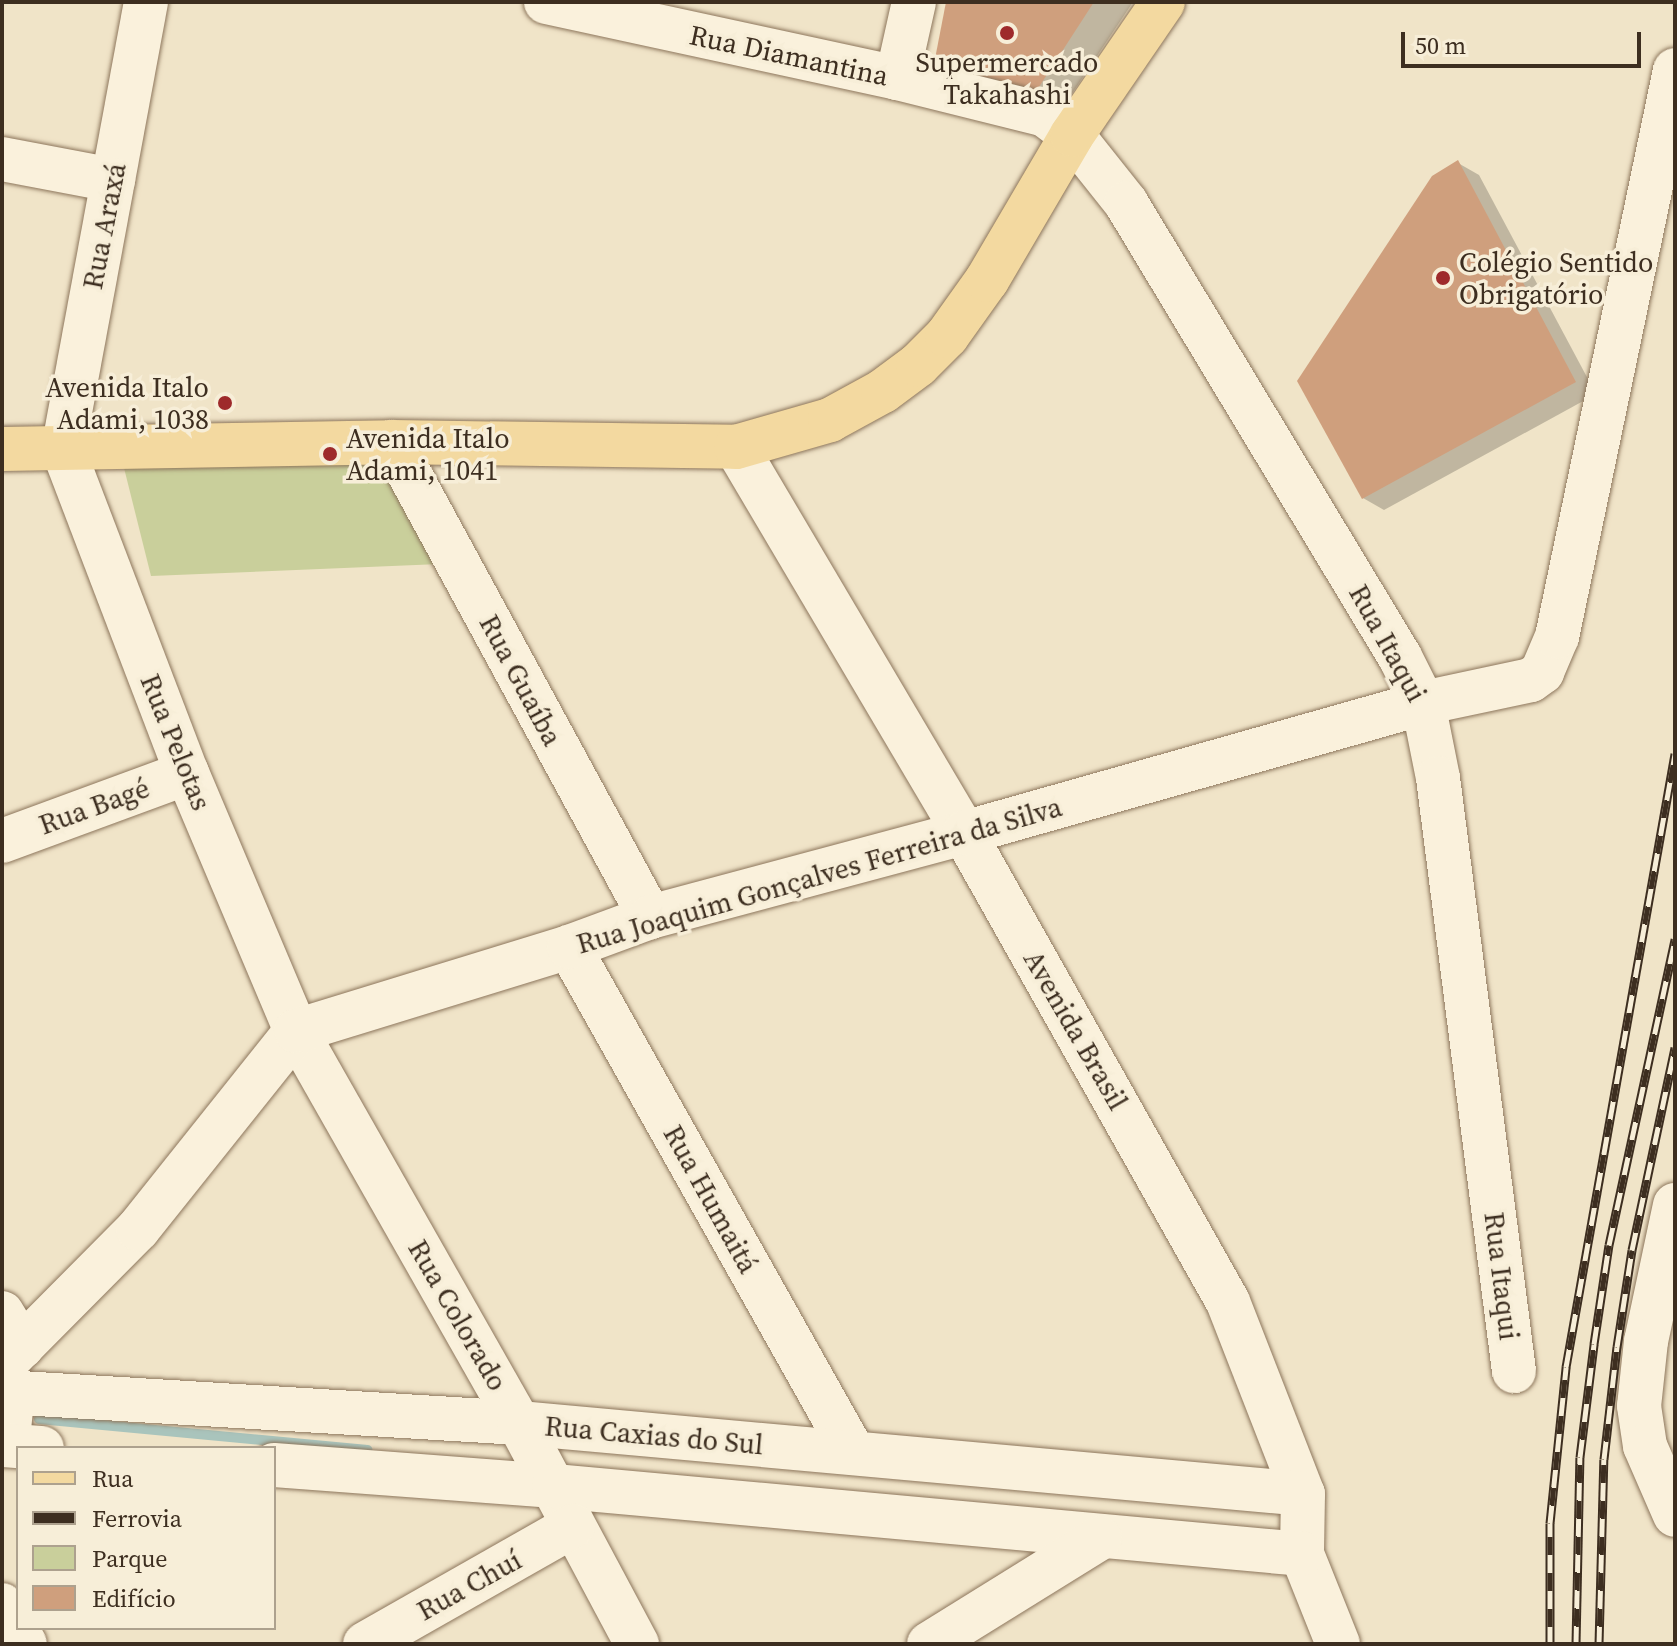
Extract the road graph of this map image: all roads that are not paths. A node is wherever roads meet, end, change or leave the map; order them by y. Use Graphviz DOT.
graph roads {
  1 [pos="146,2"];
  2 [pos="546,2"];
  3 [pos="914,2"];
  4 [pos="1163,2"];
  5 [pos="1675,70"];
  6 [pos="897,78"];
  7 [pos="1072,135"];
  8 [pos="2,159"];
  9 [pos="113,180"];
  10 [pos="392,442"];
  11 [pos="736,447"];
  12 [pos="2,449"];
  13 [pos="63,449"];
  14 [pos="1423,703"];
  15 [pos="187,773"];
  16 [pos="964,833"];
  17 [pos="2,841"];
  18 [pos="650,917"];
  19 [pos="569,947"];
  20 [pos="296,1031"];
  21 [pos="1675,1205"];
  22 [pos="6,1362"];
  23 [pos="1514,1371"];
  24 [pos="521,1426"];
  25 [pos="2,1438"];
  26 [pos="853,1452"];
  27 [pos="276,1465"];
  28 [pos="551,1481"];
  29 [pos="1303,1494"];
  30 [pos="1675,1515"];
  31 [pos="573,1526"];
  32 [pos="1100,1538"];
  33 [pos="1302,1554"];
  34 [pos="2,1605"];
  35 [pos="16,1629"];
  36 [pos="365,1644"];
  37 [pos="637,1644"];
  38 [pos="929,1644"];
  39 [pos="1338,1644"];
  1 -- 9 [label="street, Rua Araxá"];
  2 -- 6 [label="street, Rua Diamantina"];
  3 -- 6 [label="street"];
  4 -- 7 [label="main road"];
  5 -- 14 [label="street, Rua Joaquim Gonçalves Ferreira da Silva"];
  6 -- 7 [label="street, Rua Diamantina"];
  7 -- 11 [label="main road"];
  7 -- 14 [label="street, Rua Itaqui"];
  8 -- 9 [label="street"];
  9 -- 13 [label="street, Rua Araxá"];
  10 -- 11 [label="main road"];
  10 -- 13 [label="main road"];
  10 -- 18 [label="street, Rua Guaíba"];
  11 -- 16 [label="street, Avenida Brasil"];
  12 -- 13 [label="main road"];
  13 -- 15 [label="street, Rua Pelotas"];
  14 -- 16 [label="street, Rua Joaquim Gonçalves Ferreira da Silva"];
  14 -- 23 [label="street, Rua Itaqui"];
  15 -- 17 [label="street, Rua Bagé"];
  15 -- 20 [label="street, Rua Pelotas"];
  16 -- 18 [label="street, Rua Joaquim Gonçalves Ferreira da Silva"];
  16 -- 29 [label="street, Avenida Brasil"];
  18 -- 19 [label="street, Rua Joaquim Gonçalves Ferreira da Silva"];
  19 -- 20 [label="street, Rua Joaquim Gonçalves Ferreira da Silva"];
  19 -- 26 [label="street, Rua Humaitá"];
  20 -- 22 [label="street"];
  20 -- 24 [label="street, Rua Colorado"];
  21 -- 30 [label="street"];
  22 -- 24 [label="street, Rua Caxias do Sul"];
  22 -- 25 [label="street"];
  24 -- 26 [label="street, Rua Caxias do Sul"];
  24 -- 28 [label="street, Rua Colorado"];
  26 -- 29 [label="street, Rua Caxias do Sul"];
  27 -- 28 [label="street"];
  28 -- 31 [label="street, Rua Colorado"];
  28 -- 32 [label="street"];
  29 -- 33 [label="street, Avenida Brasil"];
  31 -- 36 [label="street, Rua Chuí"];
  31 -- 37 [label="street, Rua Colorado"];
  32 -- 33 [label="street"];
  32 -- 38 [label="street"];
  33 -- 39 [label="street, Avenida Brasil"];
  34 -- 35 [label="street"];
}
